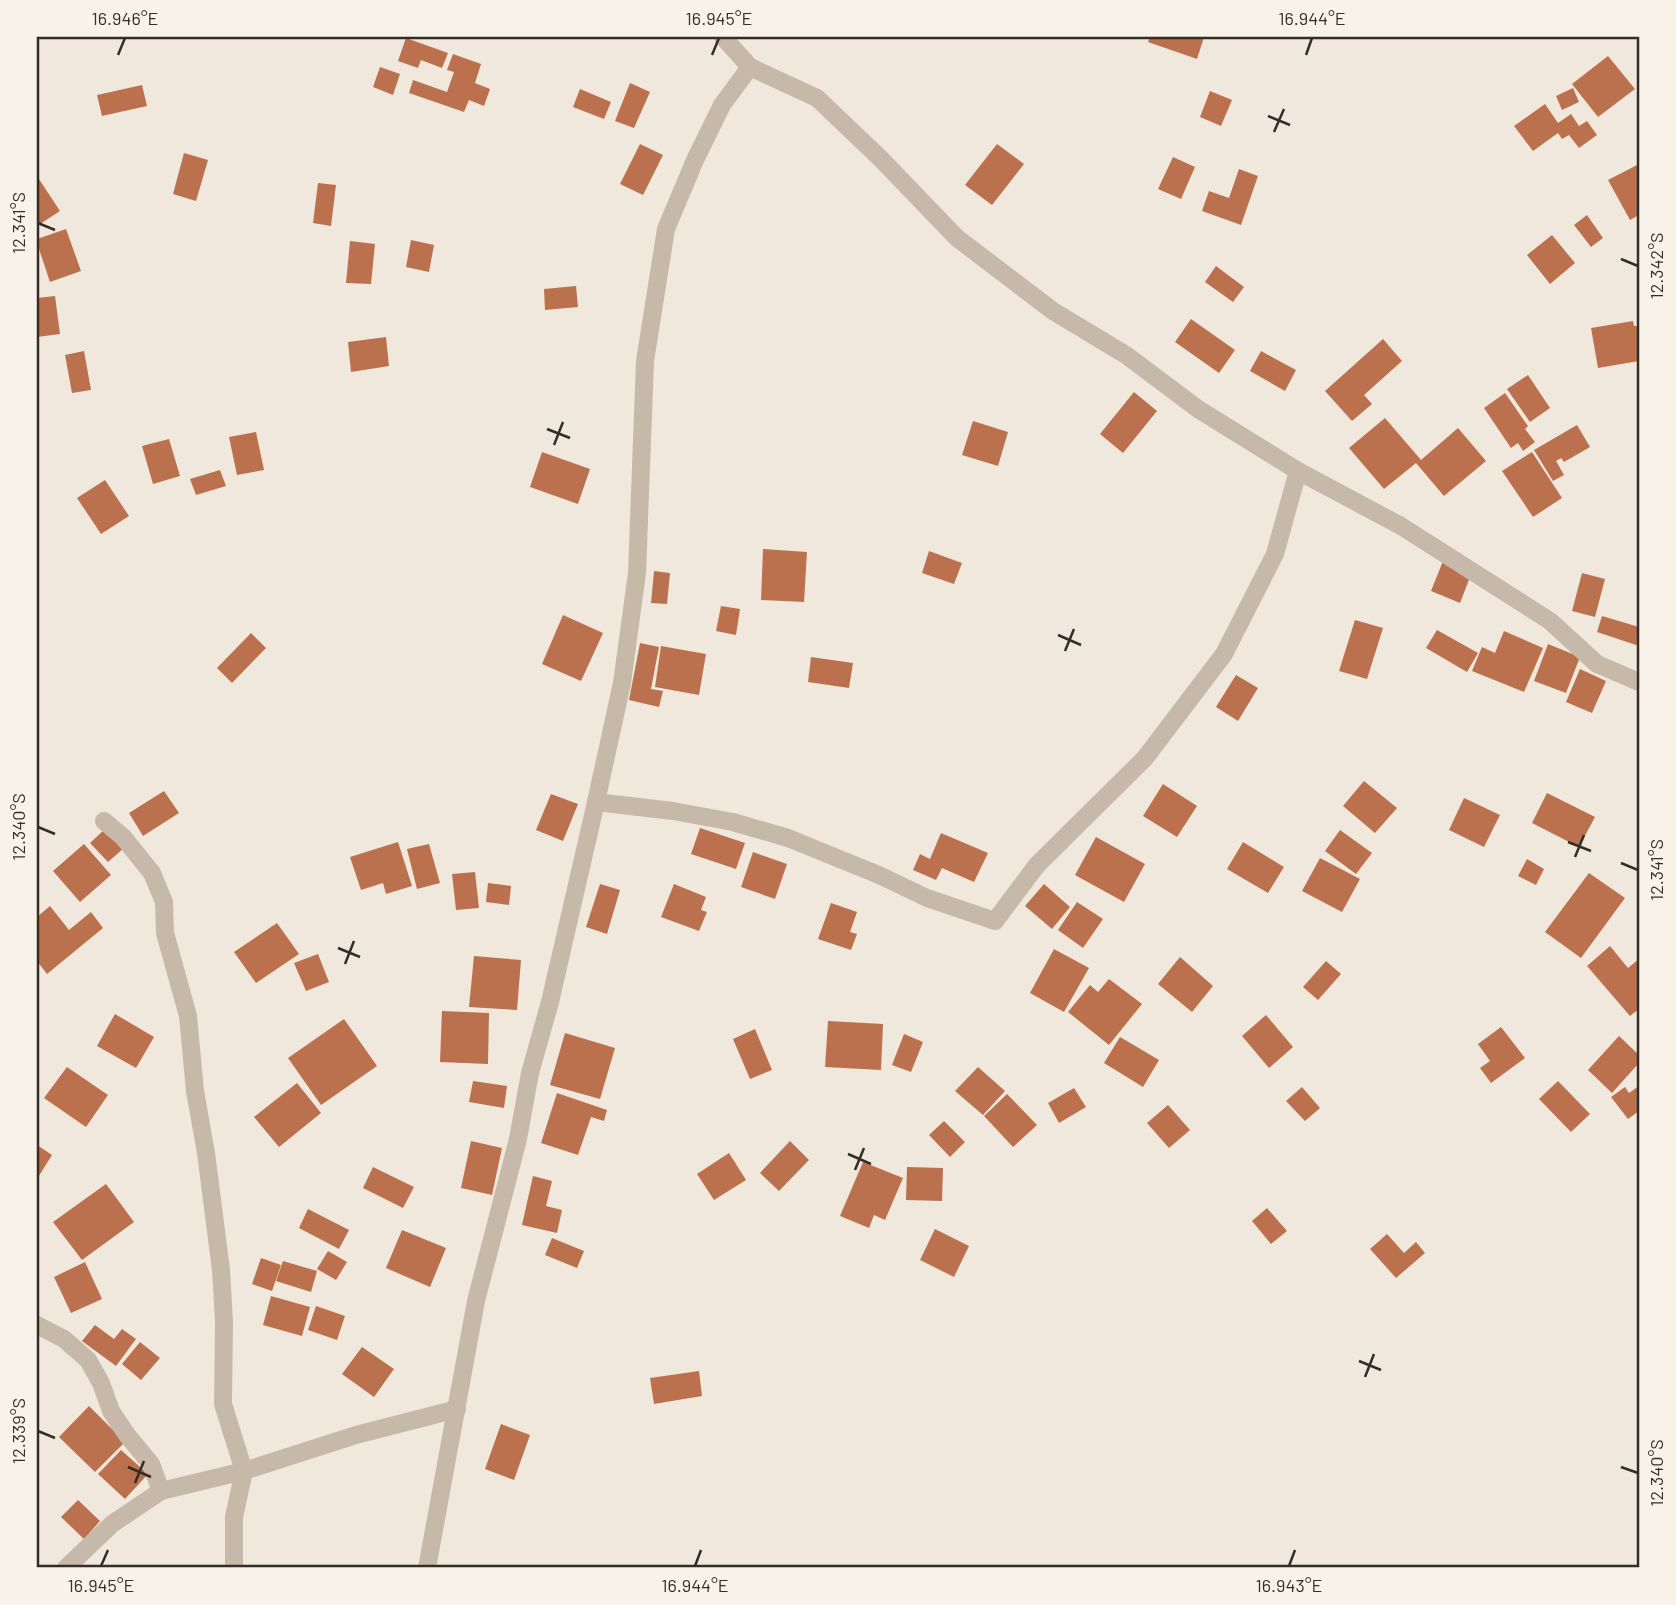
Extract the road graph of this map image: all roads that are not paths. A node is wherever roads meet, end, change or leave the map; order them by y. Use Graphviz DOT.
graph roads {
  1 [pos="723,37"];
  2 [pos="750,67"];
  3 [pos="1298,471"];
  4 [pos="1639,682"];
  5 [pos="596,802"];
  6 [pos="104,821"];
  7 [pos="37,1325"];
  8 [pos="457,1409"];
  9 [pos="244,1471"];
  10 [pos="161,1491"];
  11 [pos="66,1568"];
  12 [pos="234,1568"];
  13 [pos="427,1568"];
  1 -- 2 [label="street"];
  2 -- 3 [label="street"];
  2 -- 5 [label="street"];
  3 -- 4 [label="street"];
  3 -- 5 [label="street"];
  5 -- 8 [label="street"];
  6 -- 9 [label="street"];
  7 -- 10 [label="street"];
  8 -- 9 [label="street"];
  8 -- 13 [label="street"];
  9 -- 10 [label="street"];
  9 -- 12 [label="street"];
  10 -- 11 [label="street"];
}
